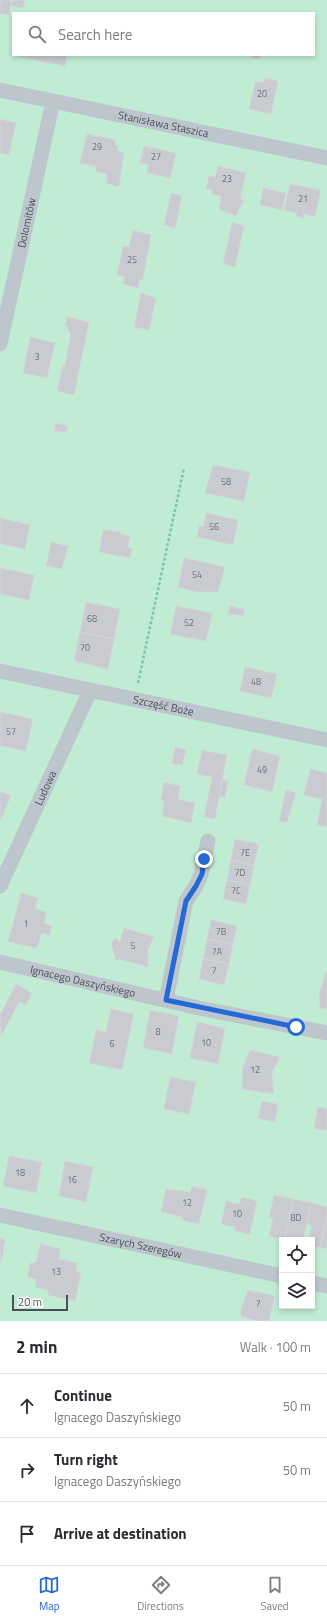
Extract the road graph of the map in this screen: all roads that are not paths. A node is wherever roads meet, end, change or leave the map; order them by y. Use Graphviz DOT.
graph roads {
  1 [pos="0,90"];
  2 [pos="53,101"];
  3 [pos="327,158"];
  4 [pos="0,344"];
  5 [pos="0,671"];
  6 [pos="90,691"];
  7 [pos="327,740"];
  8 [pos="208,841"];
  9 [pos="0,886"];
  10 [pos="0,962"];
  11 [pos="166,1000"];
  12 [pos="327,1033"];
  13 [pos="0,1215"];
  14 [pos="279,1275"];
  15 [pos="315,1284"];
  16 [pos="327,1286"];
  1 -- 2 [label="street, Stanisława Staszica"];
  2 -- 3 [label="street, Stanisława Staszica"];
  2 -- 4 [label="street, Dolomitów"];
  5 -- 6 [label="street, Szczęść Boże"];
  6 -- 7 [label="street, Szczęść Boże"];
  6 -- 9 [label="street, Ludowa"];
  8 -- 11 [label="street"];
  10 -- 11 [label="street, Ignacego Daszyńskiego"];
  11 -- 12 [label="street, Ignacego Daszyńskiego"];
  13 -- 14 [label="street, Szarych Szeregów"];
  15 -- 16 [label="street"];
}
